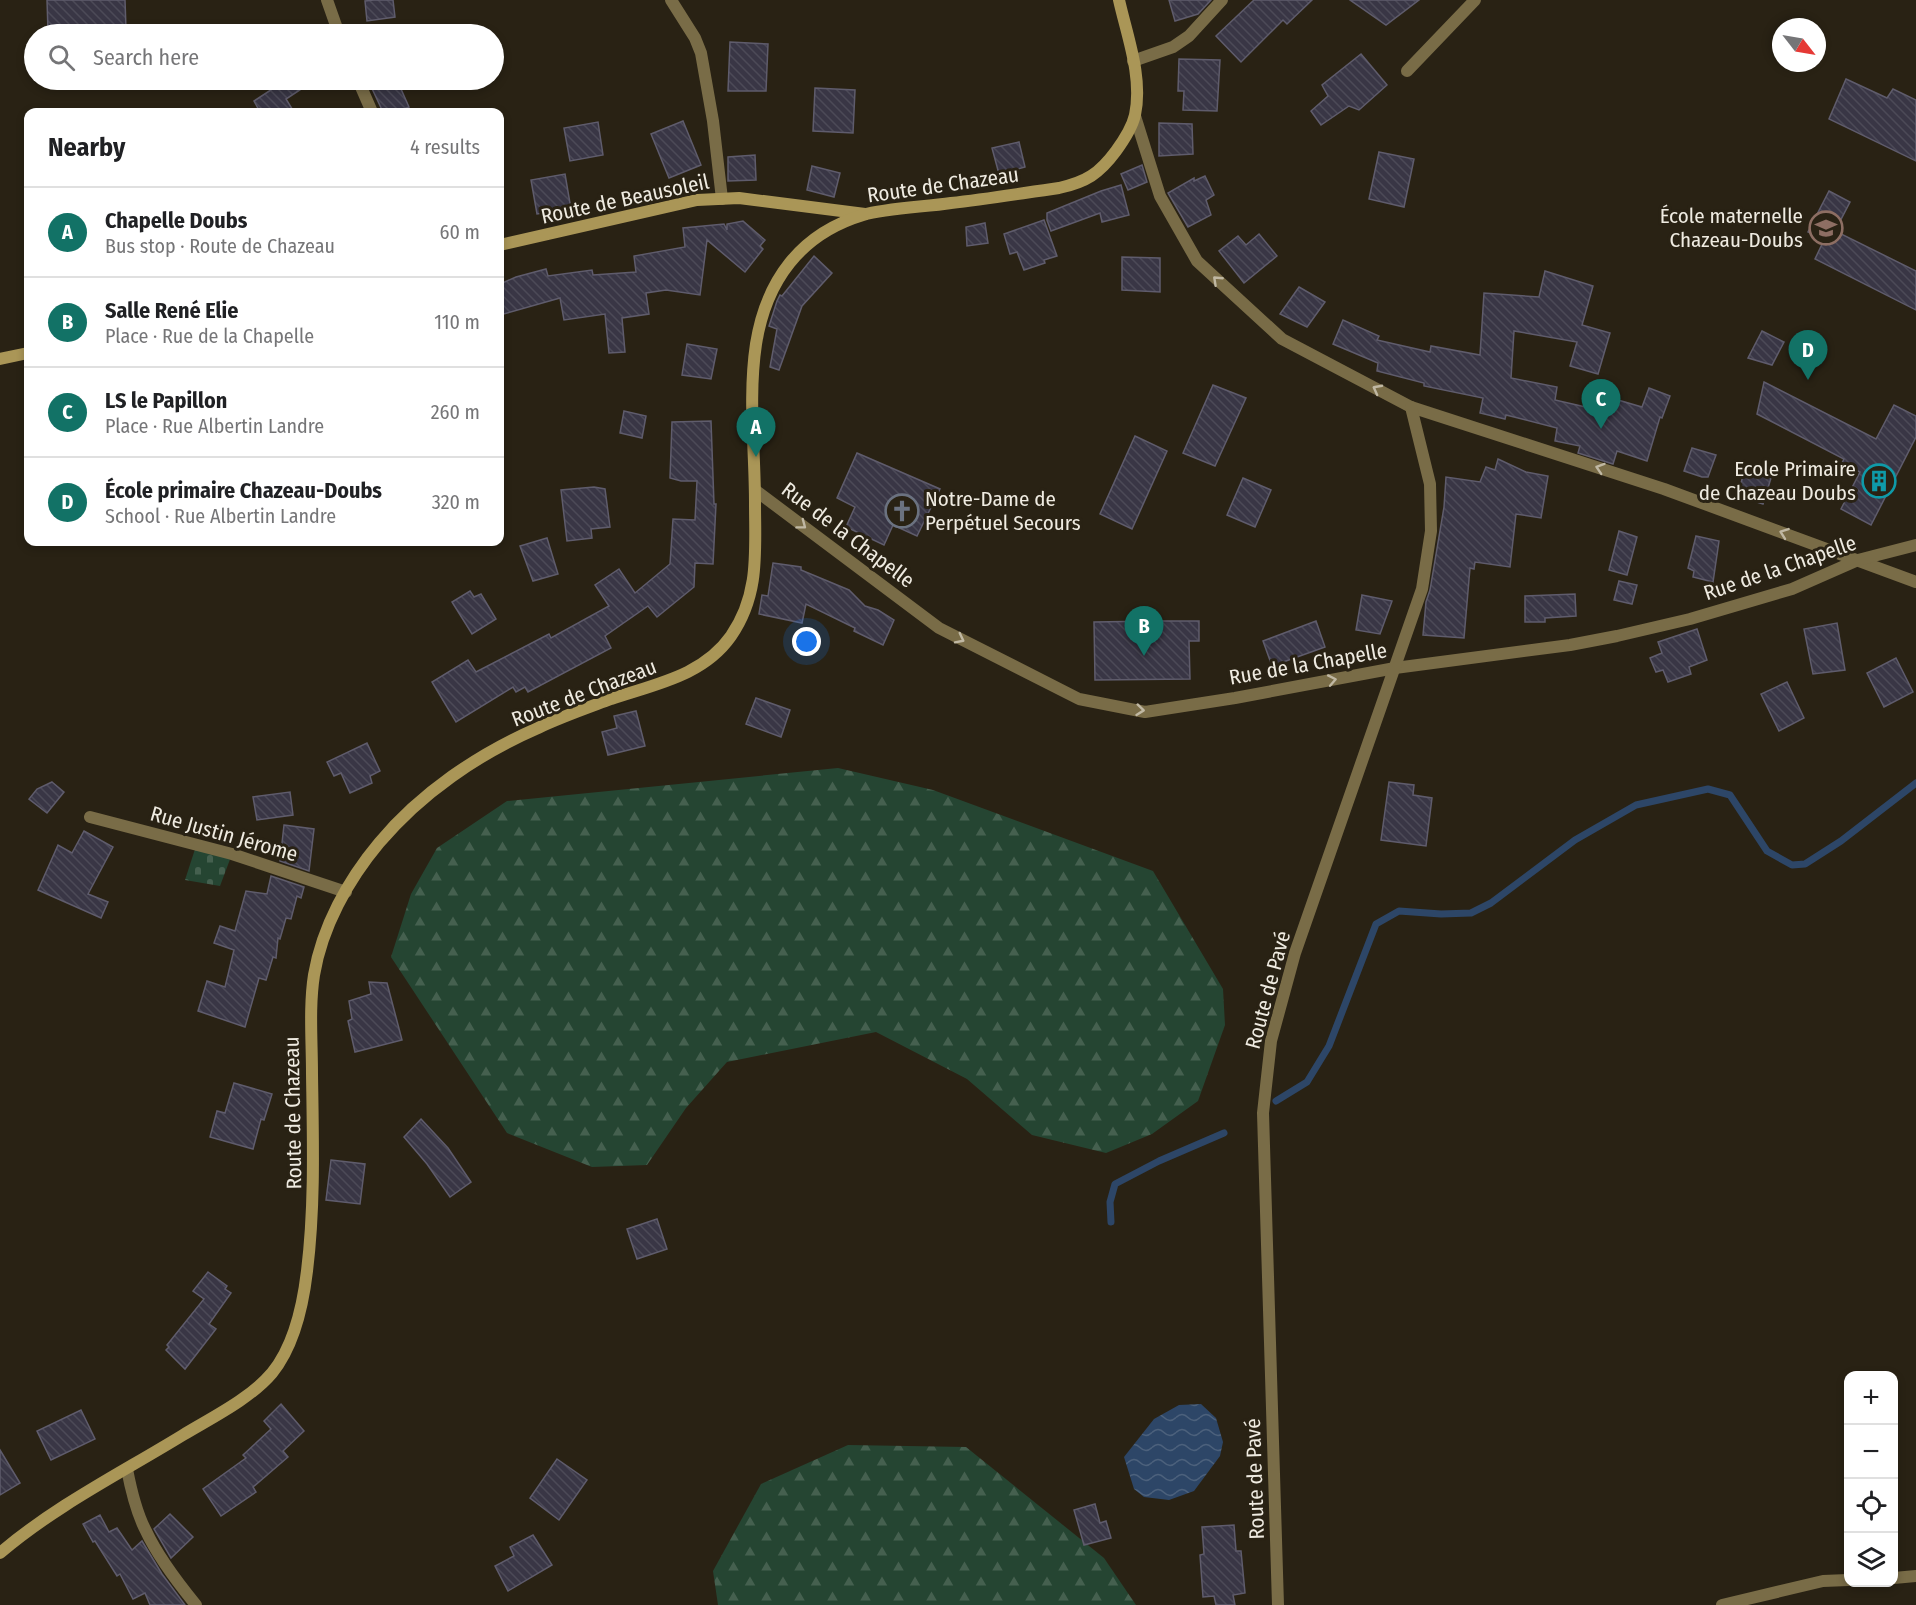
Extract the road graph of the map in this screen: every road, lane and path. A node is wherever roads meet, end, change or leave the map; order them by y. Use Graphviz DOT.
graph roads {
  1 [pos="327,0"];
  2 [pos="670,0"];
  3 [pos="1119,0"];
  4 [pos="1222,0"];
  5 [pos="1475,0"];
  6 [pos="335,24"];
  7 [pos="1133,61"];
  8 [pos="1407,71"];
  9 [pos="362,90"];
  10 [pos="370,108"];
  11 [pos="1135,116"];
  12 [pos="722,199"];
  13 [pos="866,214"];
  14 [pos="504,244"];
  15 [pos="24,354"];
  16 [pos="0,359"];
  17 [pos="1411,407"];
  18 [pos="755,490"];
  19 [pos="1916,544"];
  20 [pos="1858,560"];
  21 [pos="1916,582"];
  22 [pos="1395,668"];
  23 [pos="90,817"];
  24 [pos="346,892"];
  25 [pos="127,1469"];
  26 [pos="0,1553"];
  27 [pos="1916,1576"];
  28 [pos="1898,1578"];
  29 [pos="1844,1580"];
  30 [pos="196,1605"];
  31 [pos="1278,1605"];
  32 [pos="1722,1605"];
  1 -- 6 [label="street"];
  2 -- 12 [label="street"];
  3 -- 7 [label="main road, Route de Chazeau"];
  4 -- 7 [label="street"];
  5 -- 8 [label="street"];
  7 -- 11 [label="main road, Route de Chazeau"];
  9 -- 10 [label="street"];
  11 -- 13 [label="main road, Route de Chazeau"];
  17 -- 11 [label="street, one-way"];
  12 -- 13 [label="main road, Route de Beausoleil"];
  12 -- 14 [label="main road, Route de Beausoleil"];
  13 -- 18 [label="main road, Route de Chazeau"];
  15 -- 16 [label="main road"];
  20 -- 17 [label="street, one-way"];
  17 -- 22 [label="street, Route de Pavé"];
  18 -- 22 [label="street, Rue de la Chapelle, one-way"];
  18 -- 24 [label="main road, Route de Chazeau"];
  19 -- 20 [label="street, Rue de la Chapelle"];
  20 -- 21 [label="street"];
  20 -- 22 [label="street, Rue de la Chapelle"];
  22 -- 31 [label="street, Route de Pavé"];
  23 -- 24 [label="street, Rue Justin Jérome"];
  24 -- 25 [label="main road, Route de Chazeau"];
  25 -- 26 [label="main road, Route de Chazeau"];
  25 -- 30 [label="street"];
  27 -- 28 [label="street"];
  29 -- 32 [label="street"];
}
